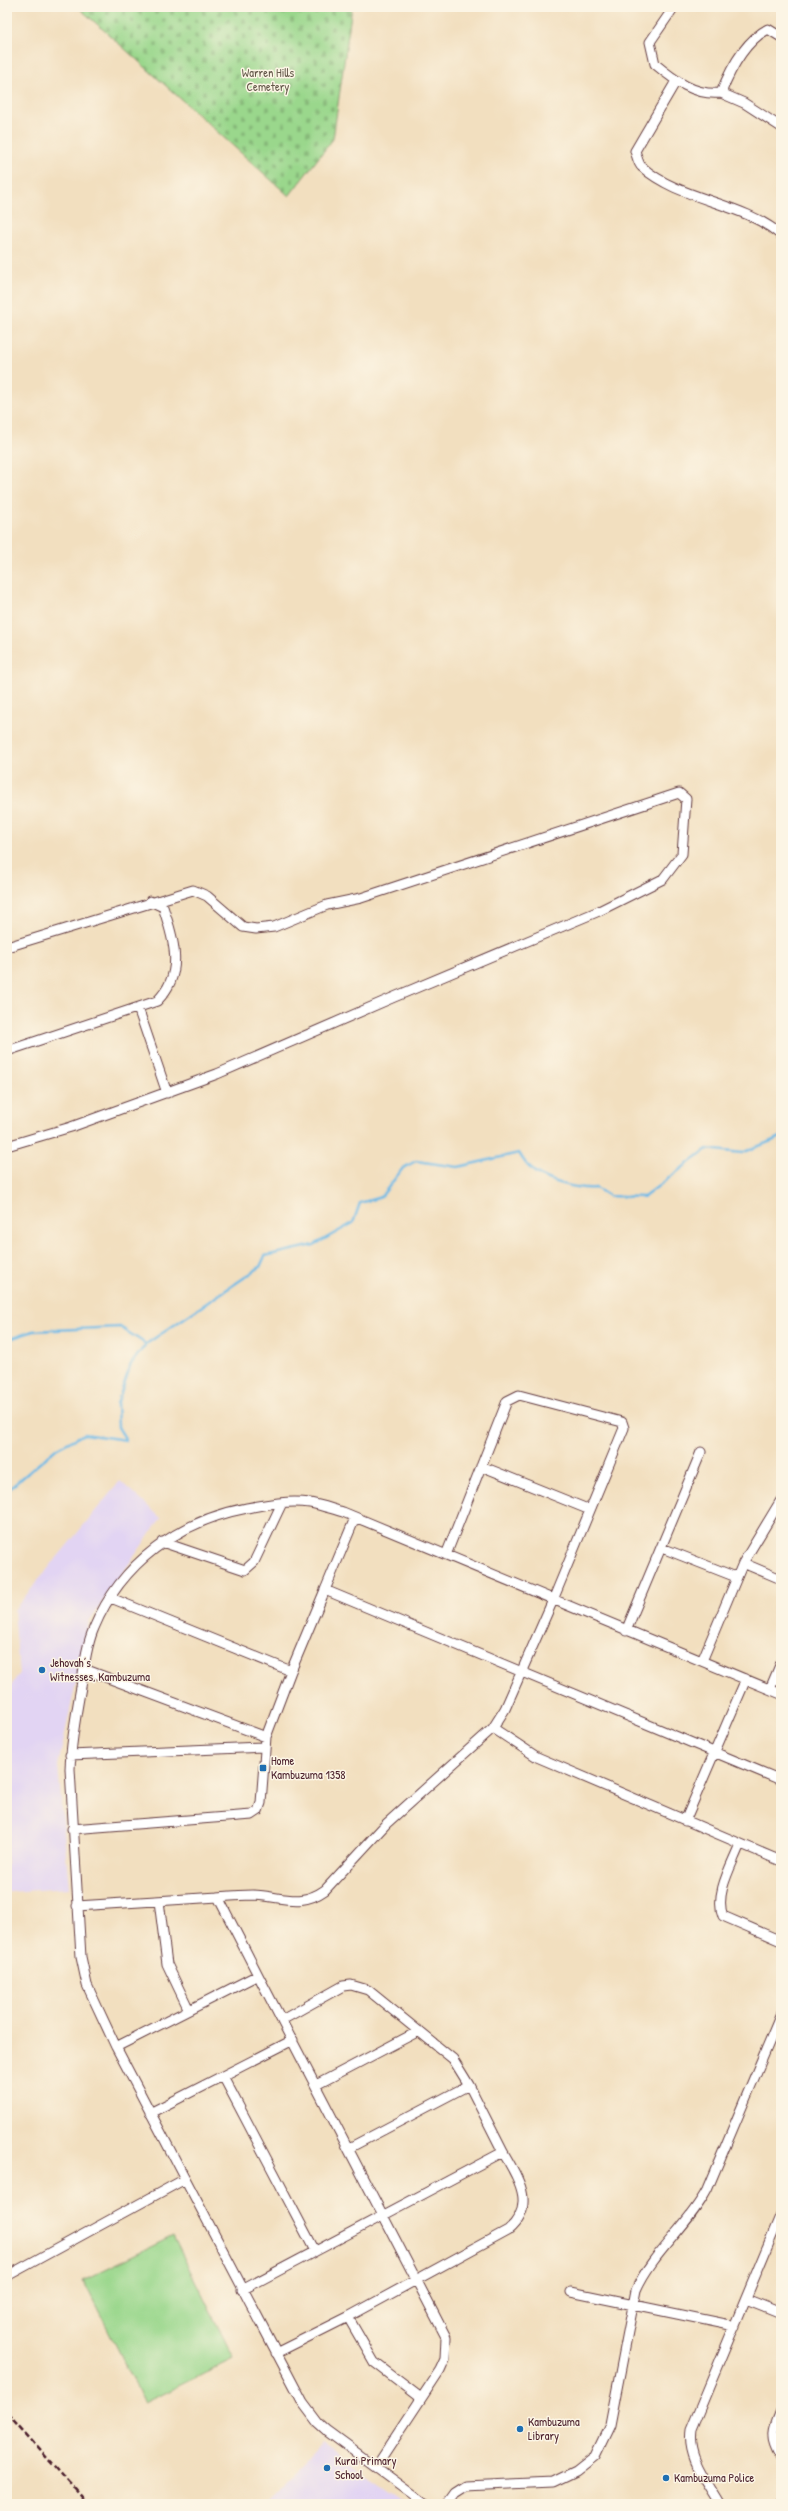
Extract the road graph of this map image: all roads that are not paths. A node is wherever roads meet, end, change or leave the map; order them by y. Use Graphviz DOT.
graph roads {
  1 [pos="674,7"];
  2 [pos="781,37"];
  3 [pos="676,81"];
  4 [pos="720,93"];
  5 [pos="781,127"];
  6 [pos="781,235"];
  7 [pos="150,901"];
  8 [pos="7,946"];
  9 [pos="138,1008"];
  10 [pos="7,1051"];
  11 [pos="167,1093"];
  12 [pos="7,1146"];
  13 [pos="701,1452"];
  14 [pos="481,1466"];
  15 [pos="781,1500"];
  16 [pos="282,1503"];
  17 [pos="590,1510"];
  18 [pos="355,1518"];
  19 [pos="162,1542"];
  20 [pos="662,1548"];
  21 [pos="446,1555"];
  22 [pos="743,1563"];
  23 [pos="736,1577"];
  24 [pos="781,1579"];
  25 [pos="325,1590"];
  26 [pos="111,1598"];
  27 [pos="553,1600"];
  28 [pos="626,1631"];
  29 [pos="702,1661"];
  30 [pos="781,1663"];
  31 [pos="84,1669"];
  32 [pos="291,1671"];
  33 [pos="521,1673"];
  34 [pos="746,1680"];
  35 [pos="770,1689"];
  36 [pos="781,1694"];
  37 [pos="492,1728"];
  38 [pos="266,1737"];
  39 [pos="264,1747"];
  40 [pos="714,1753"];
  41 [pos="70,1754"];
  42 [pos="781,1780"];
  43 [pos="685,1821"];
  44 [pos="72,1828"];
  45 [pos="740,1844"];
  46 [pos="781,1861"];
  47 [pos="218,1897"];
  48 [pos="160,1901"];
  49 [pos="77,1906"];
  50 [pos="781,1941"];
  51 [pos="258,1975"];
  52 [pos="189,2010"];
  53 [pos="781,2014"];
  54 [pos="282,2020"];
  55 [pos="419,2031"];
  56 [pos="293,2040"];
  57 [pos="116,2047"];
  58 [pos="223,2076"];
  59 [pos="316,2085"];
  60 [pos="469,2086"];
  61 [pos="150,2113"];
  62 [pos="349,2148"];
  63 [pos="504,2152"];
  64 [pos="185,2179"];
  65 [pos="781,2214"];
  66 [pos="382,2215"];
  67 [pos="777,2233"];
  68 [pos="315,2251"];
  69 [pos="7,2276"];
  70 [pos="416,2279"];
  71 [pos="242,2290"];
  72 [pos="571,2292"];
  73 [pos="746,2299"];
  74 [pos="632,2303"];
  75 [pos="781,2313"];
  76 [pos="348,2317"];
  77 [pos="735,2326"];
  78 [pos="276,2352"];
  79 [pos="422,2398"];
  80 [pos="781,2411"];
  81 [pos="781,2454"];
  82 [pos="376,2466"];
  83 [pos="781,2502"];
  84 [pos="426,2504"];
  85 [pos="447,2504"];
  86 [pos="720,2504"];
  87 [pos="778,2504"];
  1 -- 3 [label="street"];
  2 -- 4 [label="street"];
  3 -- 4 [label="street"];
  3 -- 6 [label="street"];
  4 -- 5 [label="street"];
  7 -- 8 [label="street"];
  7 -- 9 [label="street"];
  7 -- 11 [label="street"];
  9 -- 10 [label="street"];
  9 -- 11 [label="street"];
  11 -- 12 [label="street"];
  13 -- 20 [label="street"];
  14 -- 17 [label="street"];
  14 -- 17 [label="street"];
  14 -- 21 [label="street"];
  15 -- 22 [label="street"];
  16 -- 18 [label="street"];
  16 -- 19 [label="street"];
  16 -- 19 [label="street"];
  17 -- 27 [label="street"];
  18 -- 21 [label="street"];
  18 -- 25 [label="street"];
  19 -- 26 [label="street"];
  20 -- 23 [label="street"];
  20 -- 28 [label="street"];
  21 -- 27 [label="street"];
  22 -- 23 [label="street"];
  22 -- 24 [label="street"];
  23 -- 29 [label="street"];
  25 -- 32 [label="street"];
  25 -- 33 [label="street"];
  26 -- 31 [label="street"];
  26 -- 32 [label="street"];
  27 -- 28 [label="street"];
  27 -- 33 [label="street"];
  28 -- 29 [label="street"];
  29 -- 34 [label="street"];
  30 -- 35 [label="street"];
  31 -- 38 [label="street"];
  31 -- 41 [label="street"];
  32 -- 38 [label="street"];
  33 -- 37 [label="street"];
  33 -- 40 [label="street"];
  34 -- 35 [label="street"];
  34 -- 40 [label="street"];
  35 -- 36 [label="street"];
  37 -- 43 [label="street"];
  37 -- 47 [label="street"];
  38 -- 39 [label="street"];
  39 -- 41 [label="street"];
  39 -- 44 [label="street"];
  40 -- 42 [label="street"];
  40 -- 43 [label="street"];
  41 -- 44 [label="street"];
  43 -- 45 [label="street"];
  44 -- 49 [label="street"];
  45 -- 46 [label="street"];
  45 -- 50 [label="street"];
  47 -- 48 [label="street"];
  47 -- 51 [label="street"];
  48 -- 49 [label="street"];
  48 -- 52 [label="street"];
  49 -- 57 [label="street"];
  51 -- 52 [label="street"];
  51 -- 54 [label="street"];
  52 -- 57 [label="street"];
  53 -- 74 [label="street"];
  54 -- 55 [label="street"];
  54 -- 56 [label="street"];
  55 -- 59 [label="street"];
  55 -- 60 [label="street"];
  56 -- 58 [label="street"];
  56 -- 59 [label="street"];
  57 -- 61 [label="street"];
  58 -- 61 [label="street"];
  58 -- 68 [label="street"];
  59 -- 62 [label="street"];
  60 -- 62 [label="street"];
  60 -- 63 [label="street"];
  61 -- 64 [label="street"];
  62 -- 66 [label="street"];
  63 -- 66 [label="street"];
  63 -- 70 [label="street"];
  64 -- 69 [label="street"];
  64 -- 71 [label="street"];
  65 -- 67 [label="street"];
  66 -- 68 [label="street"];
  66 -- 70 [label="street"];
  67 -- 73 [label="street"];
  68 -- 71 [label="street"];
  70 -- 76 [label="street"];
  70 -- 79 [label="street"];
  71 -- 78 [label="street"];
  72 -- 74 [label="street"];
  73 -- 75 [label="street"];
  73 -- 77 [label="street"];
  74 -- 77 [label="street"];
  74 -- 85 [label="street"];
  76 -- 78 [label="street"];
  76 -- 79 [label="street"];
  77 -- 86 [label="street"];
  78 -- 82 [label="street"];
  79 -- 82 [label="street"];
  80 -- 81 [label="street"];
  82 -- 84 [label="street"];
  83 -- 87 [label="street"];
}
